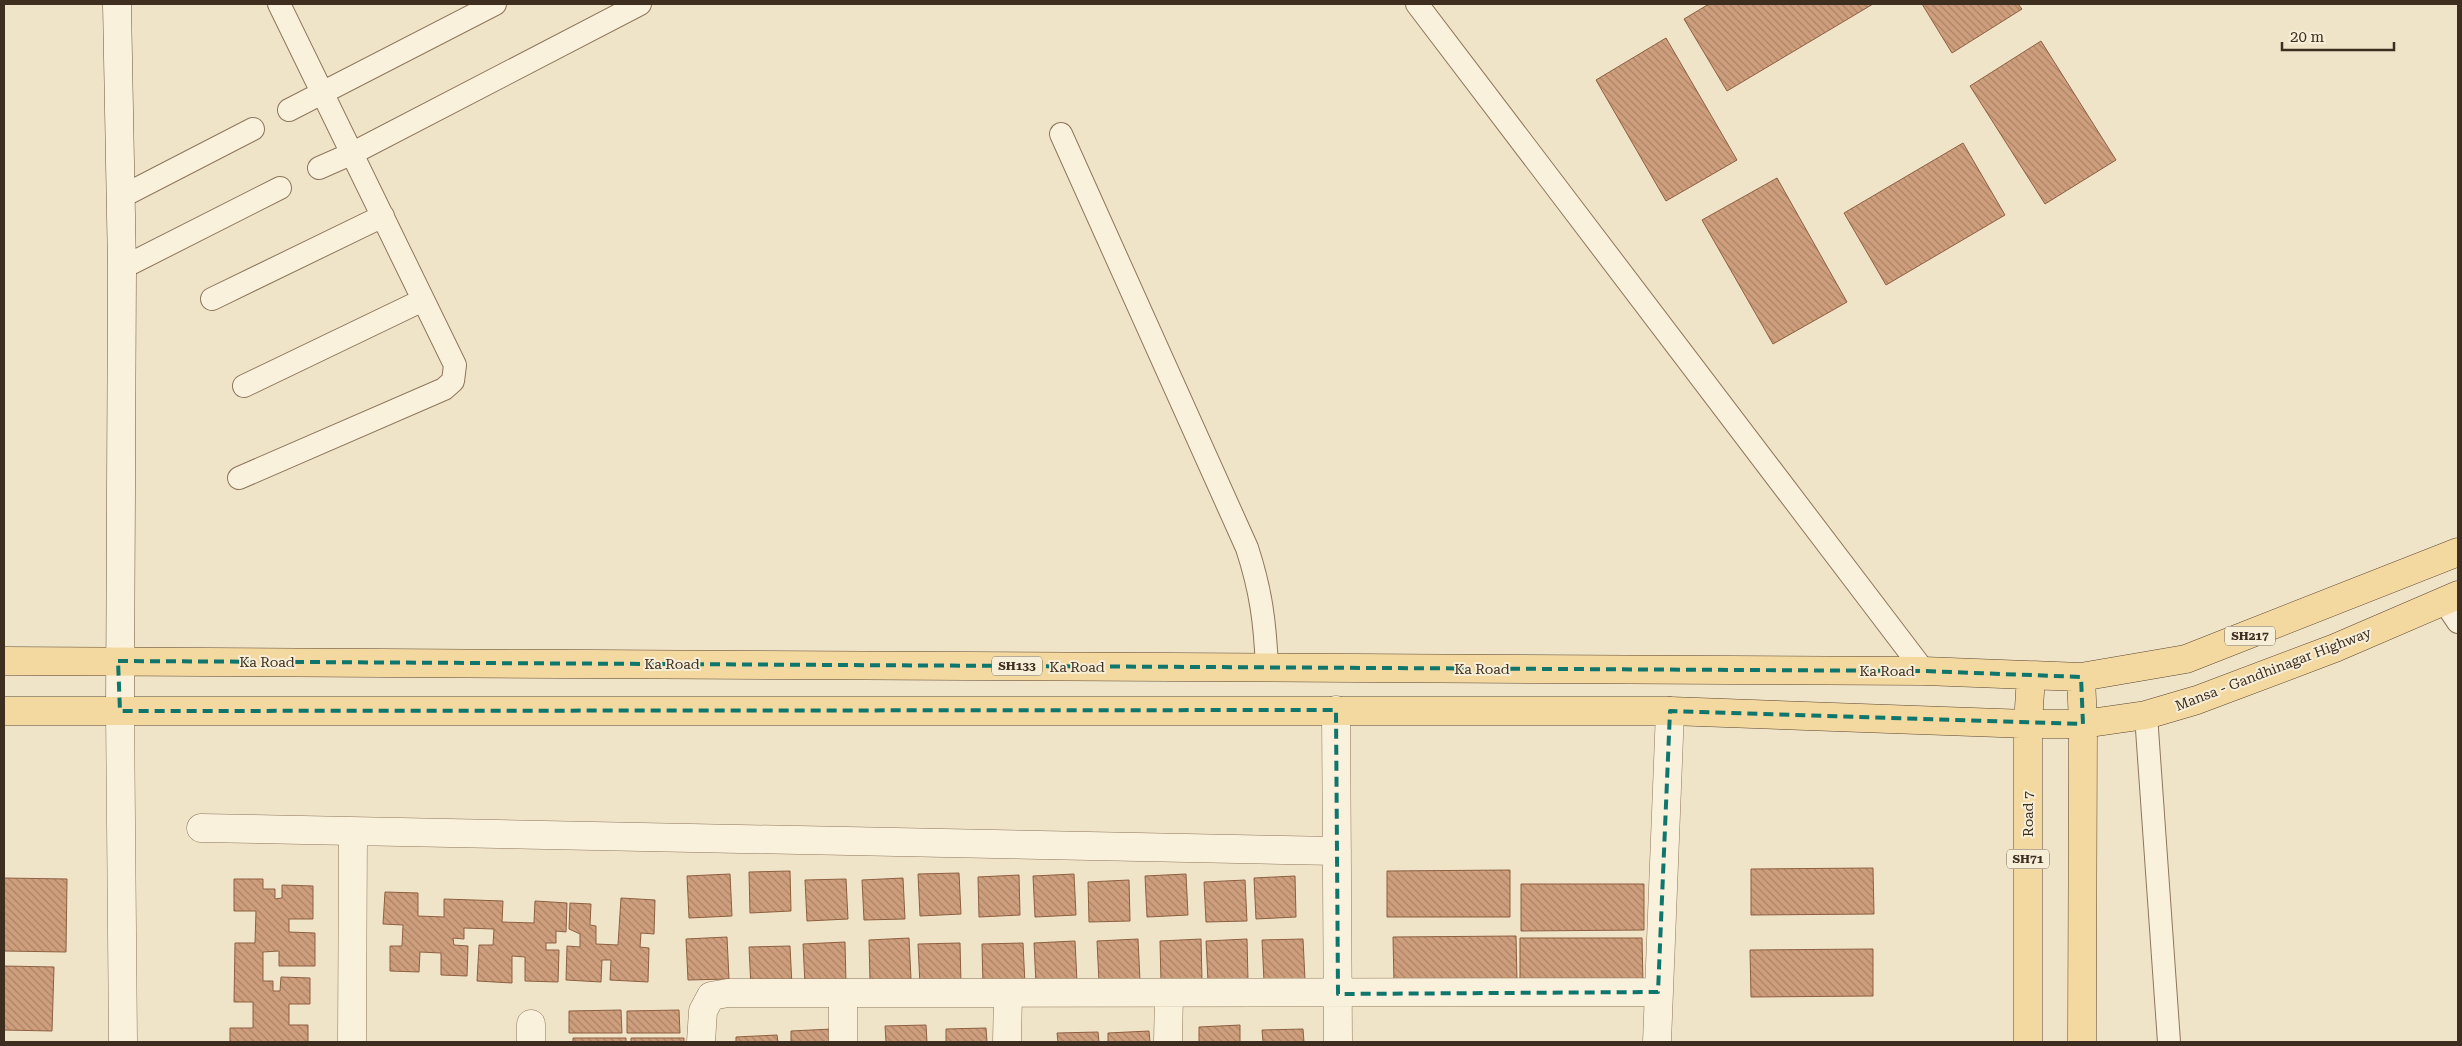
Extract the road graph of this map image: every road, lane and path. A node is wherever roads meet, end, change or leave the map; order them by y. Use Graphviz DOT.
graph roads {
  1 [pos="117,4"];
  2 [pos="279,4"];
  3 [pos="495,4"];
  4 [pos="640,4"];
  5 [pos="1417,4"];
  6 [pos="323,93"];
  7 [pos="289,110"];
  8 [pos="253,129"];
  9 [pos="1061,134"];
  10 [pos="353,153"];
  11 [pos="319,168"];
  12 [pos="280,188"];
  13 [pos="121,197"];
  14 [pos="383,216"];
  15 [pos="122,268"];
  16 [pos="212,299"];
  17 [pos="423,300"];
  18 [pos="244,386"];
  19 [pos="239,478"];
  20 [pos="2458,552"];
  21 [pos="2454,606"];
  22 [pos="4,661"];
  23 [pos="118,661"];
  24 [pos="1267,668"];
  25 [pos="1924,671"];
  26 [pos="2031,676"];
  27 [pos="2081,677"];
  28 [pos="1336,710"];
  29 [pos="4,711"];
  30 [pos="120,711"];
  31 [pos="1670,711"];
  32 [pos="2146,715"];
  33 [pos="2028,724"];
  34 [pos="2083,724"];
  35 [pos="201,828"];
  36 [pos="353,832"];
  37 [pos="1337,851"];
  38 [pos="1658,992"];
  39 [pos="843,993"];
  40 [pos="1008,994"];
  41 [pos="1169,994"];
  42 [pos="1338,994"];
  43 [pos="124,1042"];
  44 [pos="352,1042"];
  45 [pos="701,1042"];
  46 [pos="843,1042"];
  47 [pos="1007,1042"];
  48 [pos="1168,1042"];
  49 [pos="1338,1042"];
  50 [pos="1657,1042"];
  51 [pos="2028,1042"];
  52 [pos="2082,1042"];
  53 [pos="2169,1042"];
  1 -- 13 [label="street"];
  2 -- 6 [label="lane"];
  3 -- 6 [label="lane"];
  4 -- 10 [label="lane"];
  5 -- 25 [label="lane"];
  6 -- 7 [label="lane"];
  6 -- 10 [label="lane"];
  8 -- 13 [label="lane"];
  9 -- 24 [label="lane"];
  10 -- 11 [label="lane"];
  10 -- 14 [label="lane"];
  12 -- 15 [label="lane"];
  13 -- 15 [label="street"];
  14 -- 16 [label="lane"];
  14 -- 17 [label="lane"];
  15 -- 23 [label="street"];
  17 -- 18 [label="lane"];
  17 -- 19 [label="lane"];
  20 -- 27 [label="main road, SH217"];
  21 -- 32 [label="main road, Mansa - Gandhinagar Highway"];
  22 -- 23 [label="main road, Ka Road / SH133"];
  23 -- 24 [label="main road, Ka Road / SH133"];
  23 -- 30 [label="street"];
  24 -- 25 [label="main road, Ka Road / SH133"];
  25 -- 26 [label="main road, Ka Road / SH133"];
  26 -- 27 [label="main road, SH217"];
  26 -- 33 [label="main road, Road 7 / SH71"];
  27 -- 34 [label="main road"];
  28 -- 30 [label="main road"];
  28 -- 31 [label="main road"];
  28 -- 37 [label="street"];
  29 -- 30 [label="main road"];
  30 -- 43 [label="street"];
  31 -- 33 [label="main road"];
  31 -- 38 [label="street"];
  32 -- 34 [label="main road, Mansa - Gandhinagar Highway"];
  32 -- 53 [label="lane"];
  33 -- 34 [label="main road, Mansa - Gandhinagar Highway"];
  33 -- 51 [label="main road, Road 7 / SH71"];
  34 -- 52 [label="main road"];
  35 -- 36 [label="street"];
  36 -- 37 [label="street"];
  36 -- 44 [label="street"];
  37 -- 42 [label="street"];
  38 -- 42 [label="street"];
  38 -- 50 [label="street"];
  39 -- 40 [label="street"];
  39 -- 45 [label="street"];
  39 -- 46 [label="street"];
  40 -- 41 [label="street"];
  40 -- 47 [label="street"];
  41 -- 42 [label="street"];
  41 -- 48 [label="street"];
  42 -- 49 [label="street"];
}
